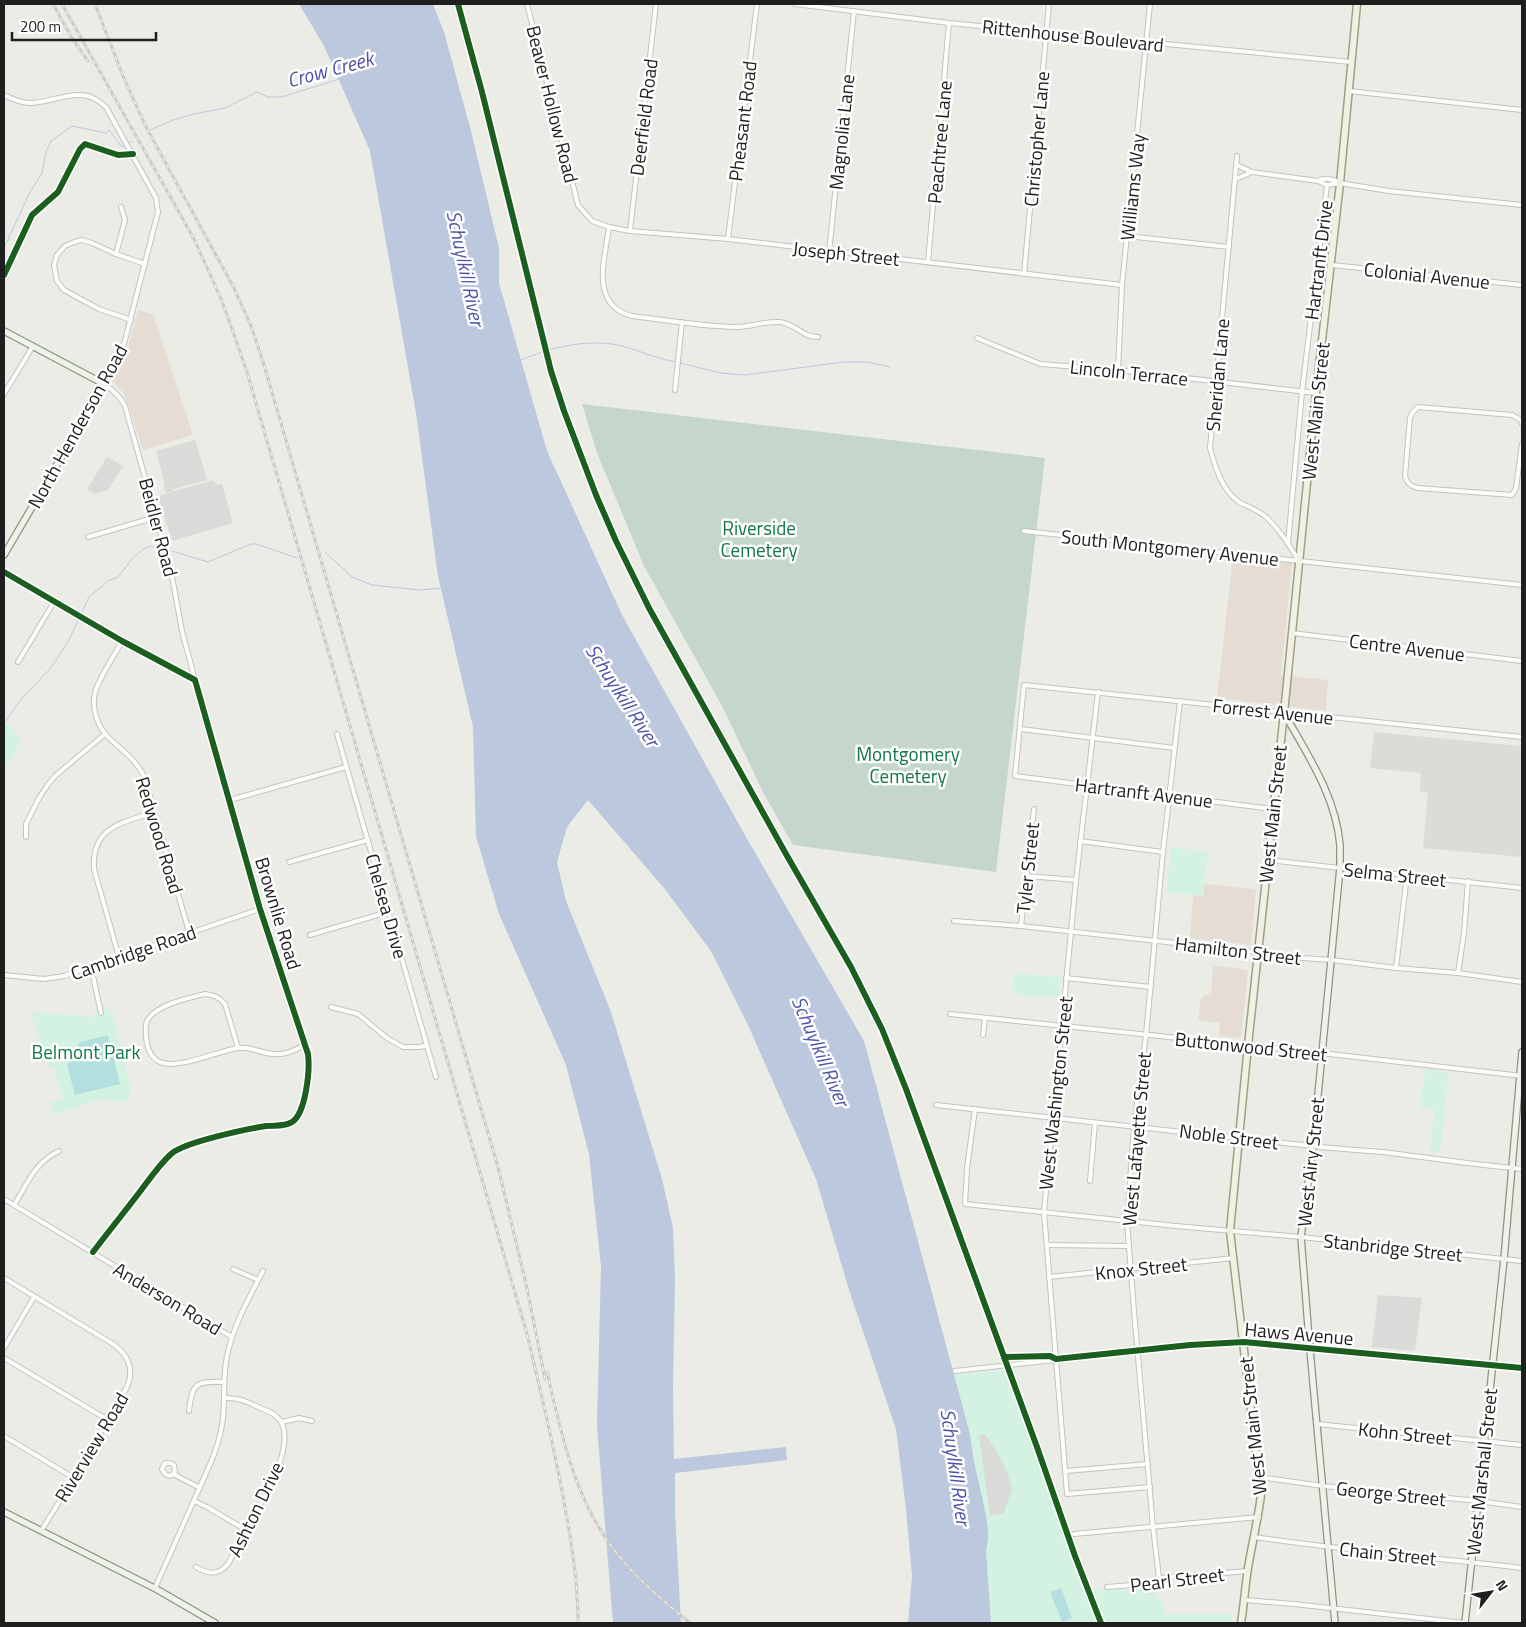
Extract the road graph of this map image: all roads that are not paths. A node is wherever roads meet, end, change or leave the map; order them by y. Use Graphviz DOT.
graph roads {
  1 [pos="527,4"];
  2 [pos="656,4"];
  3 [pos="756,4"];
  4 [pos="795,4"];
  5 [pos="1049,4"];
  6 [pos="1150,4"];
  7 [pos="1357,4"];
  8 [pos="854,11"];
  9 [pos="949,23"];
  10 [pos="1046,32"];
  11 [pos="1146,43"];
  12 [pos="1351,62"];
  13 [pos="1349,91"];
  14 [pos="4,95"];
  15 [pos="1522,110"];
  16 [pos="1237,156"];
  17 [pos="1238,165"];
  18 [pos="1252,172"];
  19 [pos="1236,179"];
  20 [pos="1318,181"];
  21 [pos="1340,184"];
  22 [pos="1326,185"];
  23 [pos="578,205"];
  24 [pos="1522,205"];
  25 [pos="121,207"];
  26 [pos="608,227"];
  27 [pos="630,231"];
  28 [pos="1127,236"];
  29 [pos="728,239"];
  30 [pos="1229,247"];
  31 [pos="829,252"];
  32 [pos="116,254"];
  33 [pos="928,262"];
  34 [pos="145,264"];
  35 [pos="1332,265"];
  36 [pos="1024,274"];
  37 [pos="1122,285"];
  38 [pos="1522,286"];
  39 [pos="131,320"];
  40 [pos="682,322"];
  41 [pos="4,331"];
  42 [pos="818,336"];
  43 [pos="977,338"];
  44 [pos="32,346"];
  45 [pos="1118,370"];
  46 [pos="1216,382"];
  47 [pos="104,384"];
  48 [pos="675,390"];
  49 [pos="1302,392"];
  50 [pos="1316,393"];
  51 [pos="4,394"];
  52 [pos="1522,424"];
  53 [pos="1522,444"];
  54 [pos="156,517"];
  55 [pos="1024,531"];
  56 [pos="88,536"];
  57 [pos="1288,543"];
  58 [pos="4,554"];
  59 [pos="1299,561"];
  60 [pos="4,572"];
  61 [pos="1522,585"];
  62 [pos="54,602"];
  63 [pos="1292,634"];
  64 [pos="122,641"];
  65 [pos="1522,661"];
  66 [pos="18,662"];
  67 [pos="195,680"];
  68 [pos="1098,692"];
  69 [pos="1180,701"];
  70 [pos="1284,712"];
  71 [pos="1021,729"];
  72 [pos="105,734"];
  73 [pos="337,734"];
  74 [pos="1522,737"];
  75 [pos="1091,738"];
  76 [pos="1174,748"];
  77 [pos="346,767"];
  78 [pos="1088,785"];
  79 [pos="1170,795"];
  80 [pos="230,800"];
  81 [pos="1272,809"];
  82 [pos="1034,810"];
  83 [pos="154,812"];
  84 [pos="26,837"];
  85 [pos="368,840"];
  86 [pos="1080,840"];
  87 [pos="1163,852"];
  88 [pos="1267,860"];
  89 [pos="289,862"];
  90 [pos="1340,868"];
  91 [pos="1407,875"];
  92 [pos="1027,876"];
  93 [pos="1076,880"];
  94 [pos="1468,881"];
  95 [pos="1522,888"];
  96 [pos="260,909"];
  97 [pos="388,912"];
  98 [pos="954,921"];
  99 [pos="1021,926"];
  100 [pos="190,932"];
  101 [pos="1071,932"];
  102 [pos="310,935"];
  103 [pos="1155,941"];
  104 [pos="1258,952"];
  105 [pos="119,957"];
  106 [pos="1332,960"];
  107 [pos="91,967"];
  108 [pos="1396,968"];
  109 [pos="1458,973"];
  110 [pos="4,975"];
  111 [pos="1066,978"];
  112 [pos="1522,982"];
  113 [pos="1150,987"];
  114 [pos="331,1007"];
  115 [pos="101,1013"];
  116 [pos="950,1014"];
  117 [pos="985,1018"];
  118 [pos="1062,1026"];
  119 [pos="983,1035"];
  120 [pos="1146,1036"];
  121 [pos="427,1044"];
  122 [pos="305,1045"];
  123 [pos="1248,1045"];
  124 [pos="238,1048"];
  125 [pos="1522,1052"];
  126 [pos="1321,1053"];
  127 [pos="1521,1076"];
  128 [pos="436,1077"];
  129 [pos="936,1105"];
  130 [pos="975,1109"];
  131 [pos="1053,1117"];
  132 [pos="1095,1123"];
  133 [pos="1134,1126"];
  134 [pos="1238,1138"];
  135 [pos="1313,1146"];
  136 [pos="59,1151"];
  137 [pos="1512,1168"];
  138 [pos="1522,1169"];
  139 [pos="1090,1181"];
  140 [pos="4,1199"];
  141 [pos="14,1205"];
  142 [pos="1044,1212"];
  143 [pos="1127,1221"];
  144 [pos="1230,1231"];
  145 [pos="1301,1237"];
  146 [pos="1047,1245"];
  147 [pos="1129,1246"];
  148 [pos="93,1252"];
  149 [pos="1234,1258"];
  150 [pos="1504,1260"];
  151 [pos="1522,1261"];
  152 [pos="233,1269"];
  153 [pos="1130,1269"];
  154 [pos="262,1271"];
  155 [pos="1049,1277"];
  156 [pos="4,1278"];
  157 [pos="258,1280"];
  158 [pos="34,1297"];
  159 [pos="232,1337"];
  160 [pos="1244,1342"];
  161 [pos="4,1348"];
  162 [pos="1310,1348"];
  163 [pos="1138,1351"];
  164 [pos="4,1358"];
  165 [pos="1056,1359"];
  166 [pos="1493,1366"];
  167 [pos="1522,1368"];
  168 [pos="955,1371"];
  169 [pos="224,1382"];
  170 [pos="224,1398"];
  171 [pos="189,1411"];
  172 [pos="108,1420"];
  173 [pos="312,1421"];
  174 [pos="282,1422"];
  175 [pos="1317,1424"];
  176 [pos="4,1436"];
  177 [pos="1485,1441"];
  178 [pos="1522,1446"];
  179 [pos="1148,1464"];
  180 [pos="1066,1471"];
  181 [pos="173,1474"];
  182 [pos="1259,1477"];
  183 [pos="74,1478"];
  184 [pos="1323,1486"];
  185 [pos="1150,1487"];
  186 [pos="200,1488"];
  187 [pos="194,1501"];
  188 [pos="1479,1501"];
  189 [pos="1522,1507"];
  190 [pos="4,1512"];
  191 [pos="1258,1517"];
  192 [pos="1153,1527"];
  193 [pos="246,1530"];
  194 [pos="41,1531"];
  195 [pos="1074,1534"];
  196 [pos="1254,1537"];
  197 [pos="1328,1547"];
  198 [pos="1472,1561"];
  199 [pos="196,1567"];
  200 [pos="1522,1568"];
  201 [pos="1248,1571"];
  202 [pos="1159,1578"];
  203 [pos="1107,1587"];
  204 [pos="155,1588"];
  205 [pos="1245,1600"];
  206 [pos="1334,1609"];
  207 [pos="215,1623"];
  208 [pos="1241,1623"];
  209 [pos="1335,1623"];
  210 [pos="1465,1623"];
  1 -- 23 [label="street, Beaver Hollow Road"];
  2 -- 27 [label="street, Deerfield Road"];
  3 -- 29 [label="street, Pheasant Road"];
  4 -- 8 [label="street, Rittenhouse Boulevard"];
  5 -- 10 [label="street, Christopher Lane"];
  6 -- 11 [label="street, Williams Way"];
  7 -- 12 [label="main road, West Main Street"];
  8 -- 9 [label="street, Rittenhouse Boulevard"];
  8 -- 31 [label="street, Magnolia Lane"];
  9 -- 10 [label="street, Rittenhouse Boulevard"];
  9 -- 33 [label="street, Peachtree Lane"];
  10 -- 11 [label="street, Rittenhouse Boulevard"];
  10 -- 36 [label="street, Christopher Lane"];
  11 -- 12 [label="street, Rittenhouse Boulevard"];
  11 -- 28 [label="street, Williams Way"];
  12 -- 13 [label="main road, West Main Street"];
  13 -- 15 [label="street"];
  13 -- 21 [label="main road, West Main Street"];
  14 -- 34 [label="street, North Henderson Road"];
  16 -- 17 [label="street, Sheridan Lane"];
  17 -- 18 [label="street"];
  17 -- 19 [label="street, Sheridan Lane"];
  18 -- 19 [label="street"];
  18 -- 20 [label="street"];
  19 -- 30 [label="street, Sheridan Lane"];
  20 -- 21 [label="street"];
  20 -- 22 [label="street"];
  21 -- 22 [label="street"];
  21 -- 24 [label="street"];
  21 -- 35 [label="main road, West Main Street"];
  22 -- 49 [label="street, Hartranft Drive"];
  23 -- 26 [label="street, Joseph Street"];
  25 -- 32 [label="street"];
  26 -- 27 [label="street, Joseph Street"];
  26 -- 40 [label="street"];
  27 -- 29 [label="street, Joseph Street"];
  28 -- 30 [label="street"];
  28 -- 37 [label="street, Williams Way"];
  29 -- 31 [label="street, Joseph Street"];
  30 -- 46 [label="street, Sheridan Lane"];
  31 -- 33 [label="street, Joseph Street"];
  32 -- 34 [label="street"];
  32 -- 39 [label="street"];
  33 -- 36 [label="street, Joseph Street"];
  34 -- 39 [label="street, North Henderson Road"];
  35 -- 38 [label="street, Colonial Avenue"];
  35 -- 50 [label="main road, West Main Street"];
  36 -- 37 [label="street, Joseph Street"];
  37 -- 45 [label="street, Williams Way"];
  39 -- 47 [label="street, North Henderson Road"];
  40 -- 42 [label="street"];
  40 -- 48 [label="street"];
  41 -- 44 [label="main road"];
  43 -- 45 [label="street, Lincoln Terrace"];
  44 -- 47 [label="main road"];
  44 -- 51 [label="street"];
  45 -- 46 [label="street, Lincoln Terrace"];
  46 -- 49 [label="street, Lincoln Terrace"];
  46 -- 57 [label="street, Sheridan Lane"];
  47 -- 54 [label="street, Beidler Road"];
  47 -- 58 [label="main road, North Henderson Road"];
  49 -- 50 [label="street, Lincoln Terrace"];
  49 -- 57 [label="street, Hartranft Drive"];
  50 -- 59 [label="main road, West Main Street"];
  52 -- 53 [label="street"];
  54 -- 56 [label="street"];
  54 -- 67 [label="street, Beidler Road"];
  55 -- 59 [label="street, South Montgomery Avenue"];
  57 -- 59 [label="street, Sheridan Lane"];
  59 -- 61 [label="street, South Montgomery Avenue"];
  59 -- 63 [label="main road, West Main Street"];
  60 -- 62 [label="street"];
  62 -- 64 [label="street"];
  62 -- 66 [label="street"];
  63 -- 65 [label="street, Centre Avenue"];
  63 -- 70 [label="main road, West Main Street"];
  64 -- 67 [label="street"];
  64 -- 72 [label="street, Redwood Road"];
  67 -- 80 [label="street, Brownlie Road"];
  68 -- 69 [label="street, Forrest Avenue"];
  68 -- 71 [label="street, Forrest Avenue"];
  68 -- 75 [label="street, West Washington Street"];
  69 -- 70 [label="street, Forrest Avenue"];
  69 -- 76 [label="street, West Lafayette Street"];
  70 -- 74 [label="street, Forrest Avenue"];
  70 -- 81 [label="main road, West Main Street"];
  70 -- 90 [label="main road, West Airy Street"];
  71 -- 75 [label="street"];
  71 -- 78 [label="street, Hartranft Avenue"];
  72 -- 83 [label="street, Redwood Road"];
  72 -- 84 [label="street"];
  73 -- 77 [label="street, Chelsea Drive"];
  75 -- 76 [label="street"];
  75 -- 78 [label="street, West Washington Street"];
  76 -- 79 [label="street, West Lafayette Street"];
  77 -- 80 [label="street"];
  77 -- 85 [label="street, Chelsea Drive"];
  78 -- 79 [label="street, Hartranft Avenue"];
  78 -- 86 [label="street, West Washington Street"];
  79 -- 81 [label="street, Hartranft Avenue"];
  79 -- 87 [label="street, West Lafayette Street"];
  80 -- 96 [label="street, Brownlie Road"];
  81 -- 88 [label="main road, West Main Street"];
  82 -- 92 [label="street, Tyler Street"];
  83 -- 100 [label="street, Redwood Road"];
  83 -- 105 [label="street"];
  85 -- 89 [label="street"];
  85 -- 97 [label="street, Chelsea Drive"];
  86 -- 87 [label="street"];
  86 -- 93 [label="street, West Washington Street"];
  87 -- 103 [label="street, West Lafayette Street"];
  88 -- 90 [label="street, Selma Street"];
  88 -- 104 [label="main road, West Main Street"];
  90 -- 91 [label="street, Selma Street"];
  90 -- 106 [label="main road, West Airy Street"];
  91 -- 94 [label="street, Selma Street"];
  91 -- 108 [label="street"];
  92 -- 93 [label="street"];
  92 -- 99 [label="street, Tyler Street"];
  93 -- 101 [label="street, West Washington Street"];
  94 -- 95 [label="street, Selma Street"];
  94 -- 109 [label="street"];
  96 -- 100 [label="street, Cambridge Road"];
  96 -- 122 [label="street, Brownlie Road"];
  97 -- 102 [label="street"];
  97 -- 121 [label="street, Chelsea Drive"];
  98 -- 99 [label="street, Hamilton Street"];
  99 -- 101 [label="street, Hamilton Street"];
  100 -- 105 [label="street, Cambridge Road"];
  101 -- 103 [label="street, Hamilton Street"];
  101 -- 111 [label="street, West Washington Street"];
  103 -- 104 [label="street, Hamilton Street"];
  103 -- 113 [label="street, West Lafayette Street"];
  104 -- 106 [label="street, Hamilton Street"];
  104 -- 123 [label="main road, West Main Street"];
  105 -- 107 [label="street, Cambridge Road"];
  106 -- 108 [label="street, Hamilton Street"];
  106 -- 126 [label="main road, West Airy Street"];
  107 -- 110 [label="street, Cambridge Road"];
  107 -- 115 [label="street"];
  108 -- 109 [label="street, Hamilton Street"];
  109 -- 112 [label="street, Hamilton Street"];
  111 -- 113 [label="street"];
  111 -- 118 [label="street, West Washington Street"];
  113 -- 120 [label="street, West Lafayette Street"];
  114 -- 121 [label="street"];
  116 -- 117 [label="street, Buttonwood Street"];
  117 -- 118 [label="street, Buttonwood Street"];
  117 -- 119 [label="street"];
  118 -- 120 [label="street, Buttonwood Street"];
  118 -- 131 [label="street, West Washington Street"];
  120 -- 123 [label="street, Buttonwood Street"];
  120 -- 133 [label="street, West Lafayette Street"];
  121 -- 128 [label="street, Chelsea Drive"];
  122 -- 124 [label="street"];
  122 -- 148 [label="street, Brownlie Road"];
  123 -- 126 [label="street, Buttonwood Street"];
  123 -- 134 [label="main road, West Main Street"];
  124 -- 124 [label="street"];
  125 -- 127 [label="main road, West Marshall Street"];
  126 -- 127 [label="street, Buttonwood Street"];
  126 -- 135 [label="main road, West Airy Street"];
  127 -- 137 [label="main road, West Marshall Street"];
  129 -- 130 [label="street, Noble Street"];
  130 -- 131 [label="street, Noble Street"];
  130 -- 142 [label="street, Stanbridge Street"];
  131 -- 132 [label="street, Noble Street"];
  131 -- 142 [label="street, West Washington Street"];
  132 -- 133 [label="street, Noble Street"];
  132 -- 139 [label="street"];
  133 -- 134 [label="street, Noble Street"];
  133 -- 143 [label="street, West Lafayette Street"];
  134 -- 135 [label="street, Noble Street"];
  134 -- 144 [label="main road, West Main Street"];
  135 -- 137 [label="street, Noble Street"];
  135 -- 145 [label="main road, West Airy Street"];
  136 -- 141 [label="street"];
  137 -- 138 [label="street, Noble Street"];
  137 -- 150 [label="main road, West Marshall Street"];
  140 -- 141 [label="street, Anderson Road"];
  141 -- 148 [label="street, Anderson Road"];
  142 -- 143 [label="street, Stanbridge Street"];
  142 -- 146 [label="street, West Washington Street"];
  143 -- 144 [label="street, Stanbridge Street"];
  143 -- 147 [label="street, West Lafayette Street"];
  144 -- 145 [label="street, Stanbridge Street"];
  144 -- 149 [label="main road, West Main Street"];
  145 -- 150 [label="street, Stanbridge Street"];
  145 -- 162 [label="main road, West Airy Street"];
  146 -- 147 [label="street"];
  146 -- 155 [label="street, West Washington Street"];
  147 -- 153 [label="street, West Lafayette Street"];
  148 -- 159 [label="street, Anderson Road"];
  149 -- 153 [label="street, Knox Street"];
  149 -- 160 [label="main road, West Main Street"];
  150 -- 151 [label="street, Stanbridge Street"];
  150 -- 166 [label="main road, West Marshall Street"];
  152 -- 157 [label="street"];
  153 -- 155 [label="street, Knox Street"];
  153 -- 163 [label="street, West Lafayette Street"];
  154 -- 157 [label="street"];
  155 -- 165 [label="street, West Washington Street"];
  156 -- 158 [label="street, Riverview Road"];
  157 -- 159 [label="street"];
  158 -- 161 [label="street"];
  158 -- 172 [label="street, Riverview Road"];
  159 -- 169 [label="street, Anderson Road"];
  160 -- 162 [label="street, Haws Avenue"];
  160 -- 163 [label="street, Haws Avenue"];
  160 -- 182 [label="main road, West Main Street"];
  162 -- 166 [label="street, Haws Avenue"];
  162 -- 175 [label="main road, West Airy Street"];
  163 -- 165 [label="street, Haws Avenue"];
  163 -- 179 [label="street, West Lafayette Street"];
  164 -- 172 [label="street"];
  165 -- 168 [label="street, Haws Avenue"];
  165 -- 180 [label="street, West Washington Street"];
  166 -- 167 [label="street, Haws Avenue"];
  166 -- 177 [label="main road, West Marshall Street"];
  169 -- 170 [label="street, Anderson Road"];
  169 -- 171 [label="street"];
  170 -- 174 [label="street"];
  170 -- 186 [label="street, Anderson Road"];
  172 -- 183 [label="street, Riverview Road"];
  173 -- 174 [label="street"];
  174 -- 193 [label="street, Ashton Drive"];
  175 -- 177 [label="street, Kohn Street"];
  175 -- 184 [label="main road, West Airy Street"];
  176 -- 183 [label="street"];
  177 -- 178 [label="street, Kohn Street"];
  177 -- 188 [label="main road, West Marshall Street"];
  179 -- 180 [label="street"];
  179 -- 185 [label="street, West Lafayette Street"];
  180 -- 185 [label="street, West Washington Street"];
  181 -- 186 [label="street"];
  182 -- 184 [label="street, George Street"];
  182 -- 191 [label="main road, West Main Street"];
  183 -- 194 [label="street, Riverview Road"];
  184 -- 188 [label="street, George Street"];
  184 -- 197 [label="main road, West Airy Street"];
  185 -- 192 [label="street, West Lafayette Street"];
  186 -- 187 [label="street, Anderson Road"];
  187 -- 193 [label="street"];
  187 -- 204 [label="street, Anderson Road"];
  188 -- 189 [label="street, George Street"];
  188 -- 198 [label="main road, West Marshall Street"];
  190 -- 194 [label="main road"];
  191 -- 192 [label="street"];
  191 -- 196 [label="main road, West Main Street"];
  192 -- 195 [label="street"];
  192 -- 202 [label="street, West Lafayette Street"];
  193 -- 199 [label="street, Ashton Drive"];
  194 -- 204 [label="main road"];
  196 -- 197 [label="street, Chain Street"];
  196 -- 201 [label="main road, West Main Street"];
  197 -- 198 [label="street, Chain Street"];
  197 -- 206 [label="main road, West Airy Street"];
  198 -- 200 [label="street, Chain Street"];
  198 -- 210 [label="main road, West Marshall Street"];
  201 -- 202 [label="street, Pearl Street"];
  201 -- 205 [label="main road, West Main Street"];
  202 -- 203 [label="street, Pearl Street"];
  204 -- 207 [label="main road"];
  205 -- 206 [label="street"];
  205 -- 208 [label="main road, West Main Street"];
  206 -- 209 [label="main road, West Airy Street"];
  206 -- 210 [label="street"];
}
